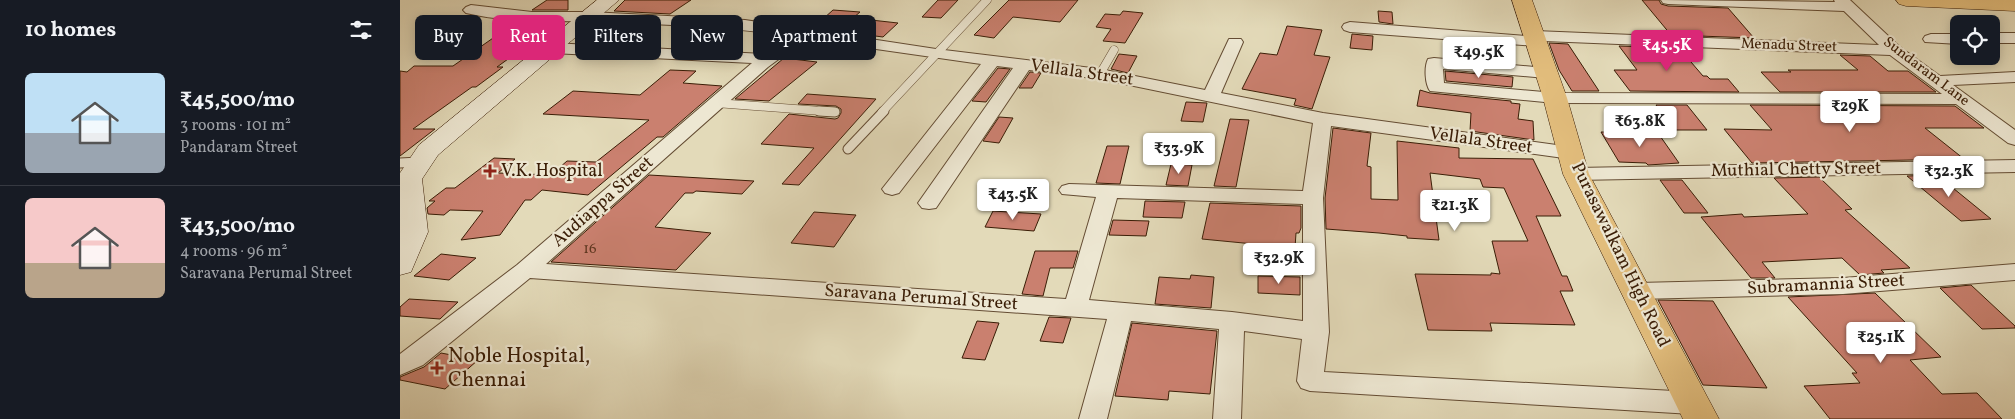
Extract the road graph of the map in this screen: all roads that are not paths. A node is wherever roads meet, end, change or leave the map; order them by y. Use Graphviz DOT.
graph roads {
  1 [pos="486,0"];
  2 [pos="554,0"];
  3 [pos="610,0"];
  4 [pos="987,0"];
  5 [pos="1522,0"];
  6 [pos="1668,0"];
  7 [pos="1906,0"];
  8 [pos="1844,3"];
  9 [pos="2015,5"];
  10 [pos="515,15"];
  11 [pos="535,15"];
  12 [pos="592,15"];
  13 [pos="661,21"];
  14 [pos="753,26"];
  15 [pos="1350,26"];
  16 [pos="575,29"];
  17 [pos="565,37"];
  18 [pos="2000,38"];
  19 [pos="2015,38"];
  20 [pos="1536,39"];
  21 [pos="1931,39"];
  22 [pos="1950,39"];
  23 [pos="1235,42"];
  24 [pos="876,45"];
  25 [pos="565,49"];
  26 [pos="1114,50"];
  27 [pos="1894,50"];
  28 [pos="936,54"];
  29 [pos="753,58"];
  30 [pos="537,60"];
  31 [pos="767,60"];
  32 [pos="993,60"];
  33 [pos="1024,65"];
  34 [pos="1546,73"];
  35 [pos="1100,74"];
  36 [pos="2015,77"];
  37 [pos="1935,81"];
  38 [pos="1211,95"];
  39 [pos="1555,98"];
  40 [pos="1961,99"];
  41 [pos="716,103"];
  42 [pos="835,112"];
  43 [pos="1322,119"];
  44 [pos="2015,122"];
  45 [pos="1994,123"];
  46 [pos="2015,139"];
  47 [pos="848,149"];
  48 [pos="410,162"];
  49 [pos="1574,164"];
  50 [pos="2015,166"];
  51 [pos="892,189"];
  52 [pos="1069,190"];
  53 [pos="1108,191"];
  54 [pos="1313,198"];
  55 [pos="929,203"];
  56 [pos="400,265"];
  57 [pos="525,270"];
  58 [pos="2015,272"];
  59 [pos="1638,292"];
  60 [pos="1074,308"];
  61 [pos="1121,311"];
  62 [pos="1232,320"];
  63 [pos="1316,332"];
  64 [pos="400,365"];
  65 [pos="1696,411"];
  66 [pos="1093,419"];
  67 [pos="1228,419"];
  1 -- 10 [label="street, Vellala Street"];
  2 -- 11 [label="street"];
  3 -- 12 [label="main road"];
  4 -- 28 [label="lane"];
  5 -- 20 [label="main road, Purasawalkam High Road"];
  6 -- 8 [label="street"];
  7 -- 9 [label="main road"];
  8 -- 27 [label="street, Sundaram Lane"];
  13 -- 14 [label="street, Vellala Street"];
  15 -- 20 [label="street, Menadu Street"];
  16 -- 17 [label="main road"];
  18 -- 19 [label="street"];
  20 -- 27 [label="street, Menadu Street"];
  20 -- 34 [label="main road, Purasawalkam High Road"];
  21 -- 22 [label="street"];
  23 -- 38 [label="street"];
  24 -- 28 [label="street, Vellala Street"];
  25 -- 29 [label="street"];
  26 -- 35 [label="lane"];
  27 -- 37 [label="street, Sundaram Lane"];
  28 -- 32 [label="street, Vellala Street"];
  28 -- 47 [label="lane"];
  30 -- 48 [label="main road"];
  31 -- 41 [label="street, Audiappa Street"];
  32 -- 33 [label="street, Vellala Street"];
  32 -- 51 [label="street"];
  33 -- 35 [label="street, Vellala Street"];
  33 -- 55 [label="street"];
  34 -- 39 [label="main road, Purasawalkam High Road"];
  34 -- 39 [label="street"];
  35 -- 38 [label="street, Vellala Street"];
  36 -- 37 [label="street"];
  37 -- 40 [label="street, Sundaram Lane"];
  38 -- 43 [label="street, Vellala Street"];
  39 -- 40 [label="street"];
  39 -- 49 [label="main road, Purasawalkam High Road"];
  40 -- 45 [label="street, Sundaram Lane"];
  41 -- 42 [label="lane"];
  41 -- 57 [label="street, Audiappa Street"];
  43 -- 49 [label="street, Vellala Street"];
  43 -- 54 [label="street"];
  44 -- 45 [label="street"];
  45 -- 46 [label="street, Sundaram Lane"];
  48 -- 56 [label="main road"];
  49 -- 50 [label="street, Muthial Chetty Street"];
  49 -- 59 [label="main road, Purasawalkam High Road"];
  52 -- 53 [label="street"];
  53 -- 54 [label="street"];
  53 -- 60 [label="street"];
  54 -- 63 [label="street"];
  57 -- 60 [label="street, Saravana Perumal Street"];
  57 -- 64 [label="street, Audiappa Street"];
  58 -- 59 [label="street, Subramannia Street"];
  59 -- 65 [label="main road, Purasawalkam High Road"];
  60 -- 61 [label="street, Saravana Perumal Street"];
  61 -- 62 [label="street, Saravana Perumal Street"];
  61 -- 66 [label="street"];
  62 -- 63 [label="street, Saravana Perumal Street"];
  62 -- 67 [label="street"];
  63 -- 65 [label="street"];
}
